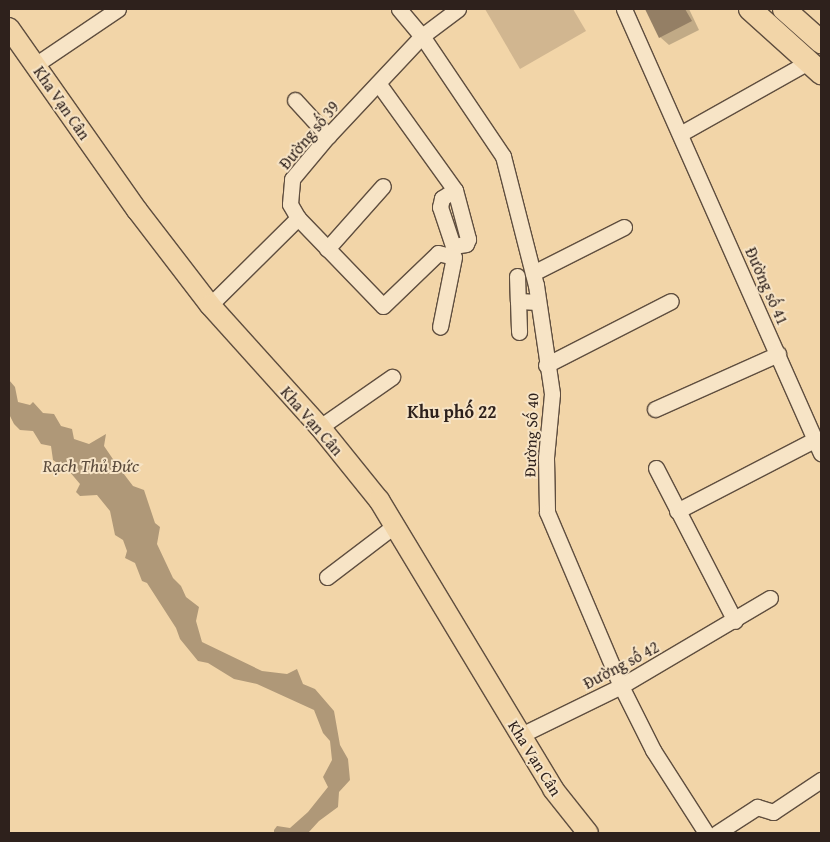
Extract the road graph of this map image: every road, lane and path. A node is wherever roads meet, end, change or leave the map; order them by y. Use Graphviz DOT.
graph roads {
  1 [pos="399,9"];
  2 [pos="458,9"];
  3 [pos="624,9"];
  4 [pos="750,9"];
  5 [pos="784,9"];
  6 [pos="112,10"];
  7 [pos="9,28"];
  8 [pos="422,36"];
  9 [pos="821,42"];
  10 [pos="35,65"];
  11 [pos="815,67"];
  12 [pos="378,83"];
  13 [pos="295,100"];
  14 [pos="680,134"];
  15 [pos="328,136"];
  16 [pos="383,186"];
  17 [pos="455,190"];
  18 [pos="298,218"];
  19 [pos="624,227"];
  20 [pos="327,249"];
  21 [pos="533,273"];
  22 [pos="517,276"];
  23 [pos="518,301"];
  24 [pos="671,301"];
  25 [pos="538,302"];
  26 [pos="210,306"];
  27 [pos="440,327"];
  28 [pos="520,332"];
  29 [pos="778,354"];
  30 [pos="546,365"];
  31 [pos="392,377"];
  32 [pos="655,409"];
  33 [pos="320,427"];
  34 [pos="819,446"];
  35 [pos="656,468"];
  36 [pos="677,511"];
  37 [pos="394,526"];
  38 [pos="327,577"];
  39 [pos="770,598"];
  40 [pos="735,621"];
  41 [pos="621,686"];
  42 [pos="521,734"];
  43 [pos="821,780"];
  44 [pos="588,833"];
  45 [pos="706,833"];
  46 [pos="717,833"];
  1 -- 8 [label="street, Đường Số 40"];
  2 -- 8 [label="street"];
  3 -- 14 [label="street, Đường số 41"];
  4 -- 11 [label="highway"];
  5 -- 9 [label="highway"];
  6 -- 10 [label="street"];
  7 -- 10 [label="main road, Kha Vạn Cân"];
  8 -- 12 [label="street, Đường số 39"];
  8 -- 21 [label="street, Đường Số 40"];
  10 -- 26 [label="main road, Kha Vạn Cân"];
  11 -- 14 [label="street"];
  12 -- 15 [label="street, Đường số 39"];
  12 -- 17 [label="street"];
  13 -- 15 [label="street"];
  14 -- 29 [label="street, Đường số 41"];
  15 -- 18 [label="street, Đường số 39"];
  16 -- 20 [label="street"];
  18 -- 20 [label="street"];
  18 -- 26 [label="street"];
  19 -- 21 [label="street"];
  20 -- 27 [label="street"];
  21 -- 25 [label="street, Đường Số 40"];
  22 -- 23 [label="street"];
  23 -- 25 [label="street"];
  23 -- 28 [label="street"];
  24 -- 30 [label="street"];
  25 -- 30 [label="street, Đường Số 40"];
  26 -- 33 [label="main road, Kha Vạn Cân"];
  29 -- 32 [label="street"];
  29 -- 34 [label="street, Đường số 41"];
  30 -- 41 [label="street, Đường Số 40"];
  31 -- 33 [label="street"];
  33 -- 37 [label="main road, Kha Vạn Cân"];
  34 -- 36 [label="street"];
  35 -- 36 [label="street"];
  36 -- 40 [label="street"];
  37 -- 38 [label="street"];
  37 -- 42 [label="main road, Kha Vạn Cân"];
  39 -- 40 [label="street, Đường số 42"];
  40 -- 41 [label="street, Đường số 42"];
  41 -- 42 [label="street, Đường số 42"];
  41 -- 45 [label="street, Đường Số 40"];
  42 -- 44 [label="main road, Kha Vạn Cân"];
  43 -- 46 [label="street"];
}
